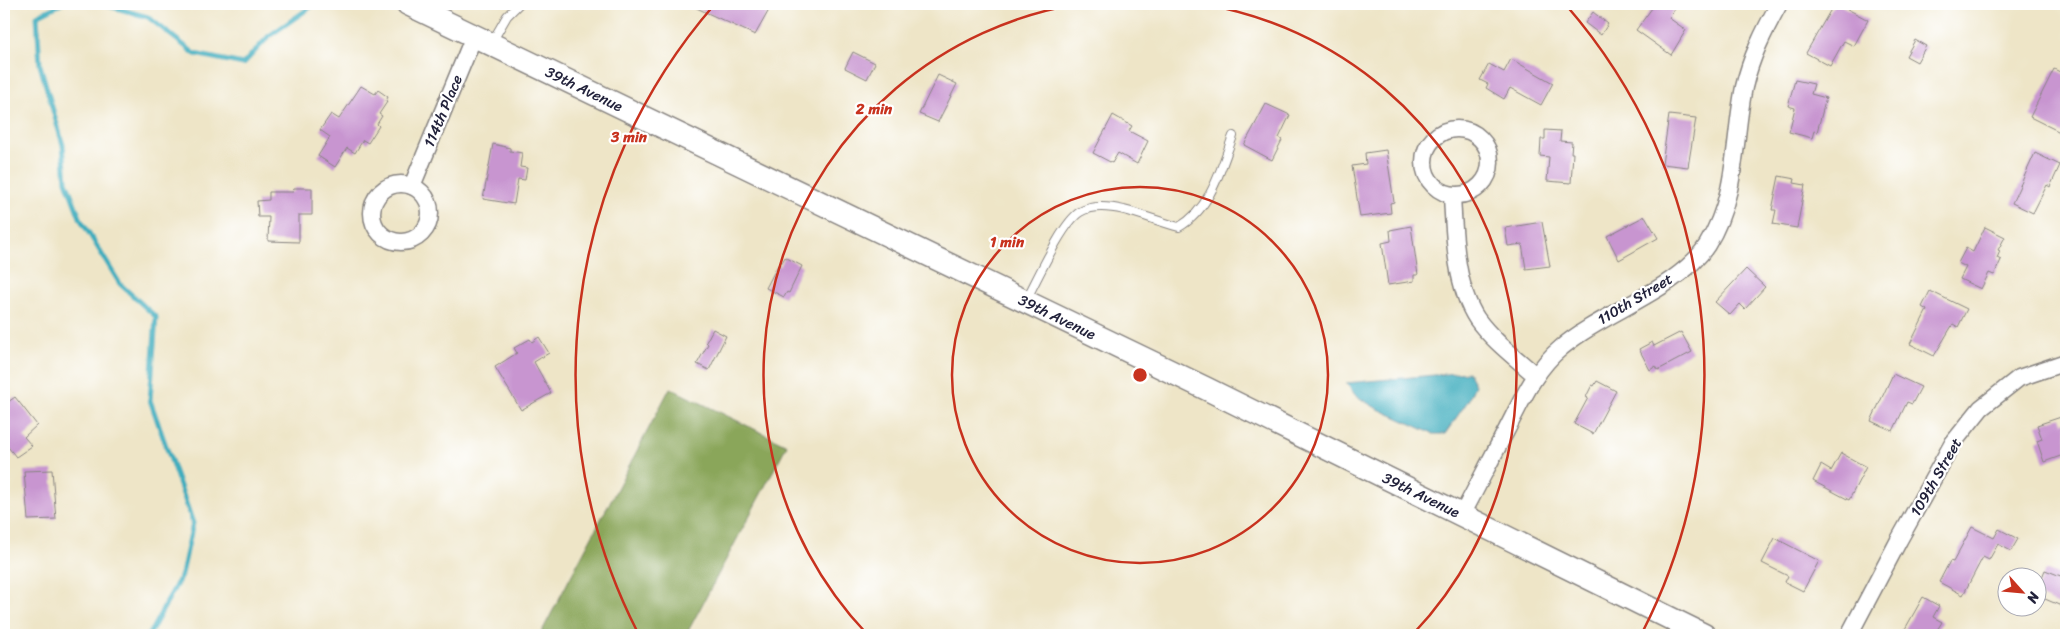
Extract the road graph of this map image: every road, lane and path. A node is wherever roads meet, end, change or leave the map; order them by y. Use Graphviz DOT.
graph roads {
  1 [pos="408,4"];
  2 [pos="519,4"];
  3 [pos="1779,4"];
  4 [pos="483,40"];
  5 [pos="1233,136"];
  6 [pos="412,186"];
  7 [pos="1452,195"];
  8 [pos="1025,302"];
  9 [pos="2066,362"];
  10 [pos="1535,375"];
  11 [pos="1462,515"];
  12 [pos="1704,635"];
  13 [pos="1849,635"];
  1 -- 4 [label="main road, 39th Avenue"];
  2 -- 4 [label="lane"];
  3 -- 10 [label="street, 110th Street"];
  4 -- 6 [label="street, 114th Place"];
  4 -- 8 [label="main road, 39th Avenue"];
  5 -- 8 [label="lane"];
  7 -- 7 [label="street"];
  7 -- 10 [label="street"];
  8 -- 11 [label="main road, 39th Avenue"];
  9 -- 13 [label="street, 109th Street"];
  10 -- 11 [label="street, 110th Street"];
  11 -- 12 [label="main road, 39th Avenue"];
}
